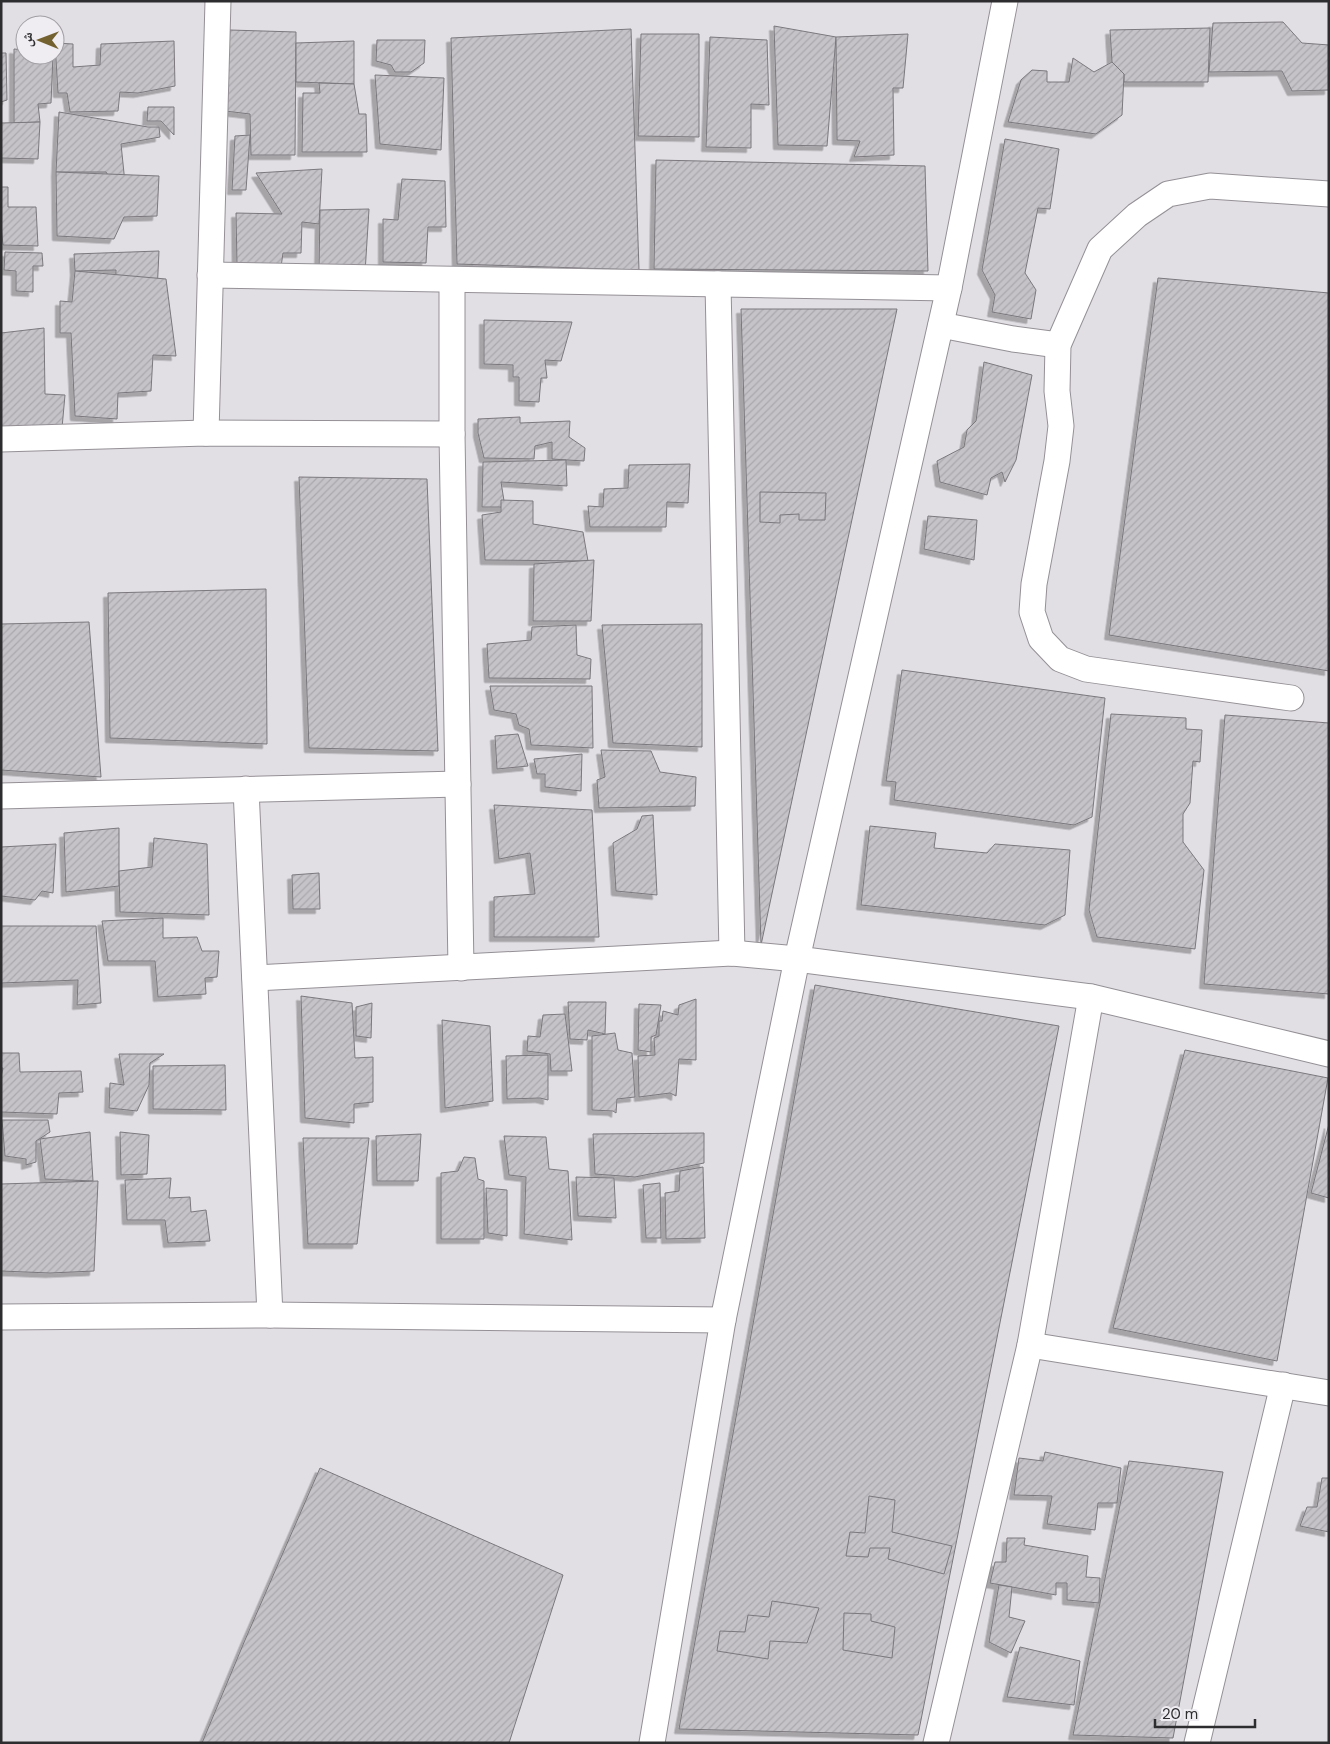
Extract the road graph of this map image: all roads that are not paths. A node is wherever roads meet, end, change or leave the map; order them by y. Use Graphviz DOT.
graph roads {
  1 [pos="218,1"];
  2 [pos="1005,1"];
  3 [pos="1329,194"];
  4 [pos="210,275"];
  5 [pos="452,280"];
  6 [pos="718,284"];
  7 [pos="949,288"];
  8 [pos="941,325"];
  9 [pos="1058,345"];
  10 [pos="206,433"];
  11 [pos="452,434"];
  12 [pos="1,439"];
  13 [pos="1291,698"];
  14 [pos="458,784"];
  15 [pos="246,789"];
  16 [pos="1,796"];
  17 [pos="732,953"];
  18 [pos="797,958"];
  19 [pos="461,968"];
  20 [pos="255,978"];
  21 [pos="1092,997"];
  22 [pos="1329,1054"];
  23 [pos="270,1315"];
  24 [pos="1,1317"];
  25 [pos="723,1320"];
  26 [pos="1030,1345"];
  27 [pos="1283,1385"];
  28 [pos="1329,1393"];
  29 [pos="652,1743"];
  30 [pos="936,1743"];
  31 [pos="1197,1743"];
  1 -- 4 [label="street"];
  2 -- 7 [label="street"];
  3 -- 9 [label="street"];
  4 -- 5 [label="street"];
  4 -- 10 [label="street"];
  5 -- 6 [label="street"];
  5 -- 11 [label="street"];
  6 -- 7 [label="street"];
  6 -- 17 [label="street"];
  7 -- 8 [label="street"];
  8 -- 9 [label="street"];
  8 -- 18 [label="street"];
  9 -- 13 [label="street"];
  10 -- 11 [label="street"];
  10 -- 12 [label="street"];
  11 -- 14 [label="street"];
  14 -- 15 [label="street"];
  14 -- 19 [label="street"];
  15 -- 16 [label="street"];
  15 -- 20 [label="street"];
  17 -- 18 [label="street"];
  17 -- 19 [label="street"];
  18 -- 21 [label="street"];
  18 -- 25 [label="street"];
  19 -- 20 [label="street"];
  20 -- 23 [label="street"];
  21 -- 22 [label="street"];
  21 -- 26 [label="street"];
  23 -- 24 [label="street"];
  23 -- 25 [label="street"];
  25 -- 29 [label="street"];
  26 -- 27 [label="street"];
  26 -- 30 [label="street"];
  27 -- 28 [label="street"];
  27 -- 31 [label="street"];
}
